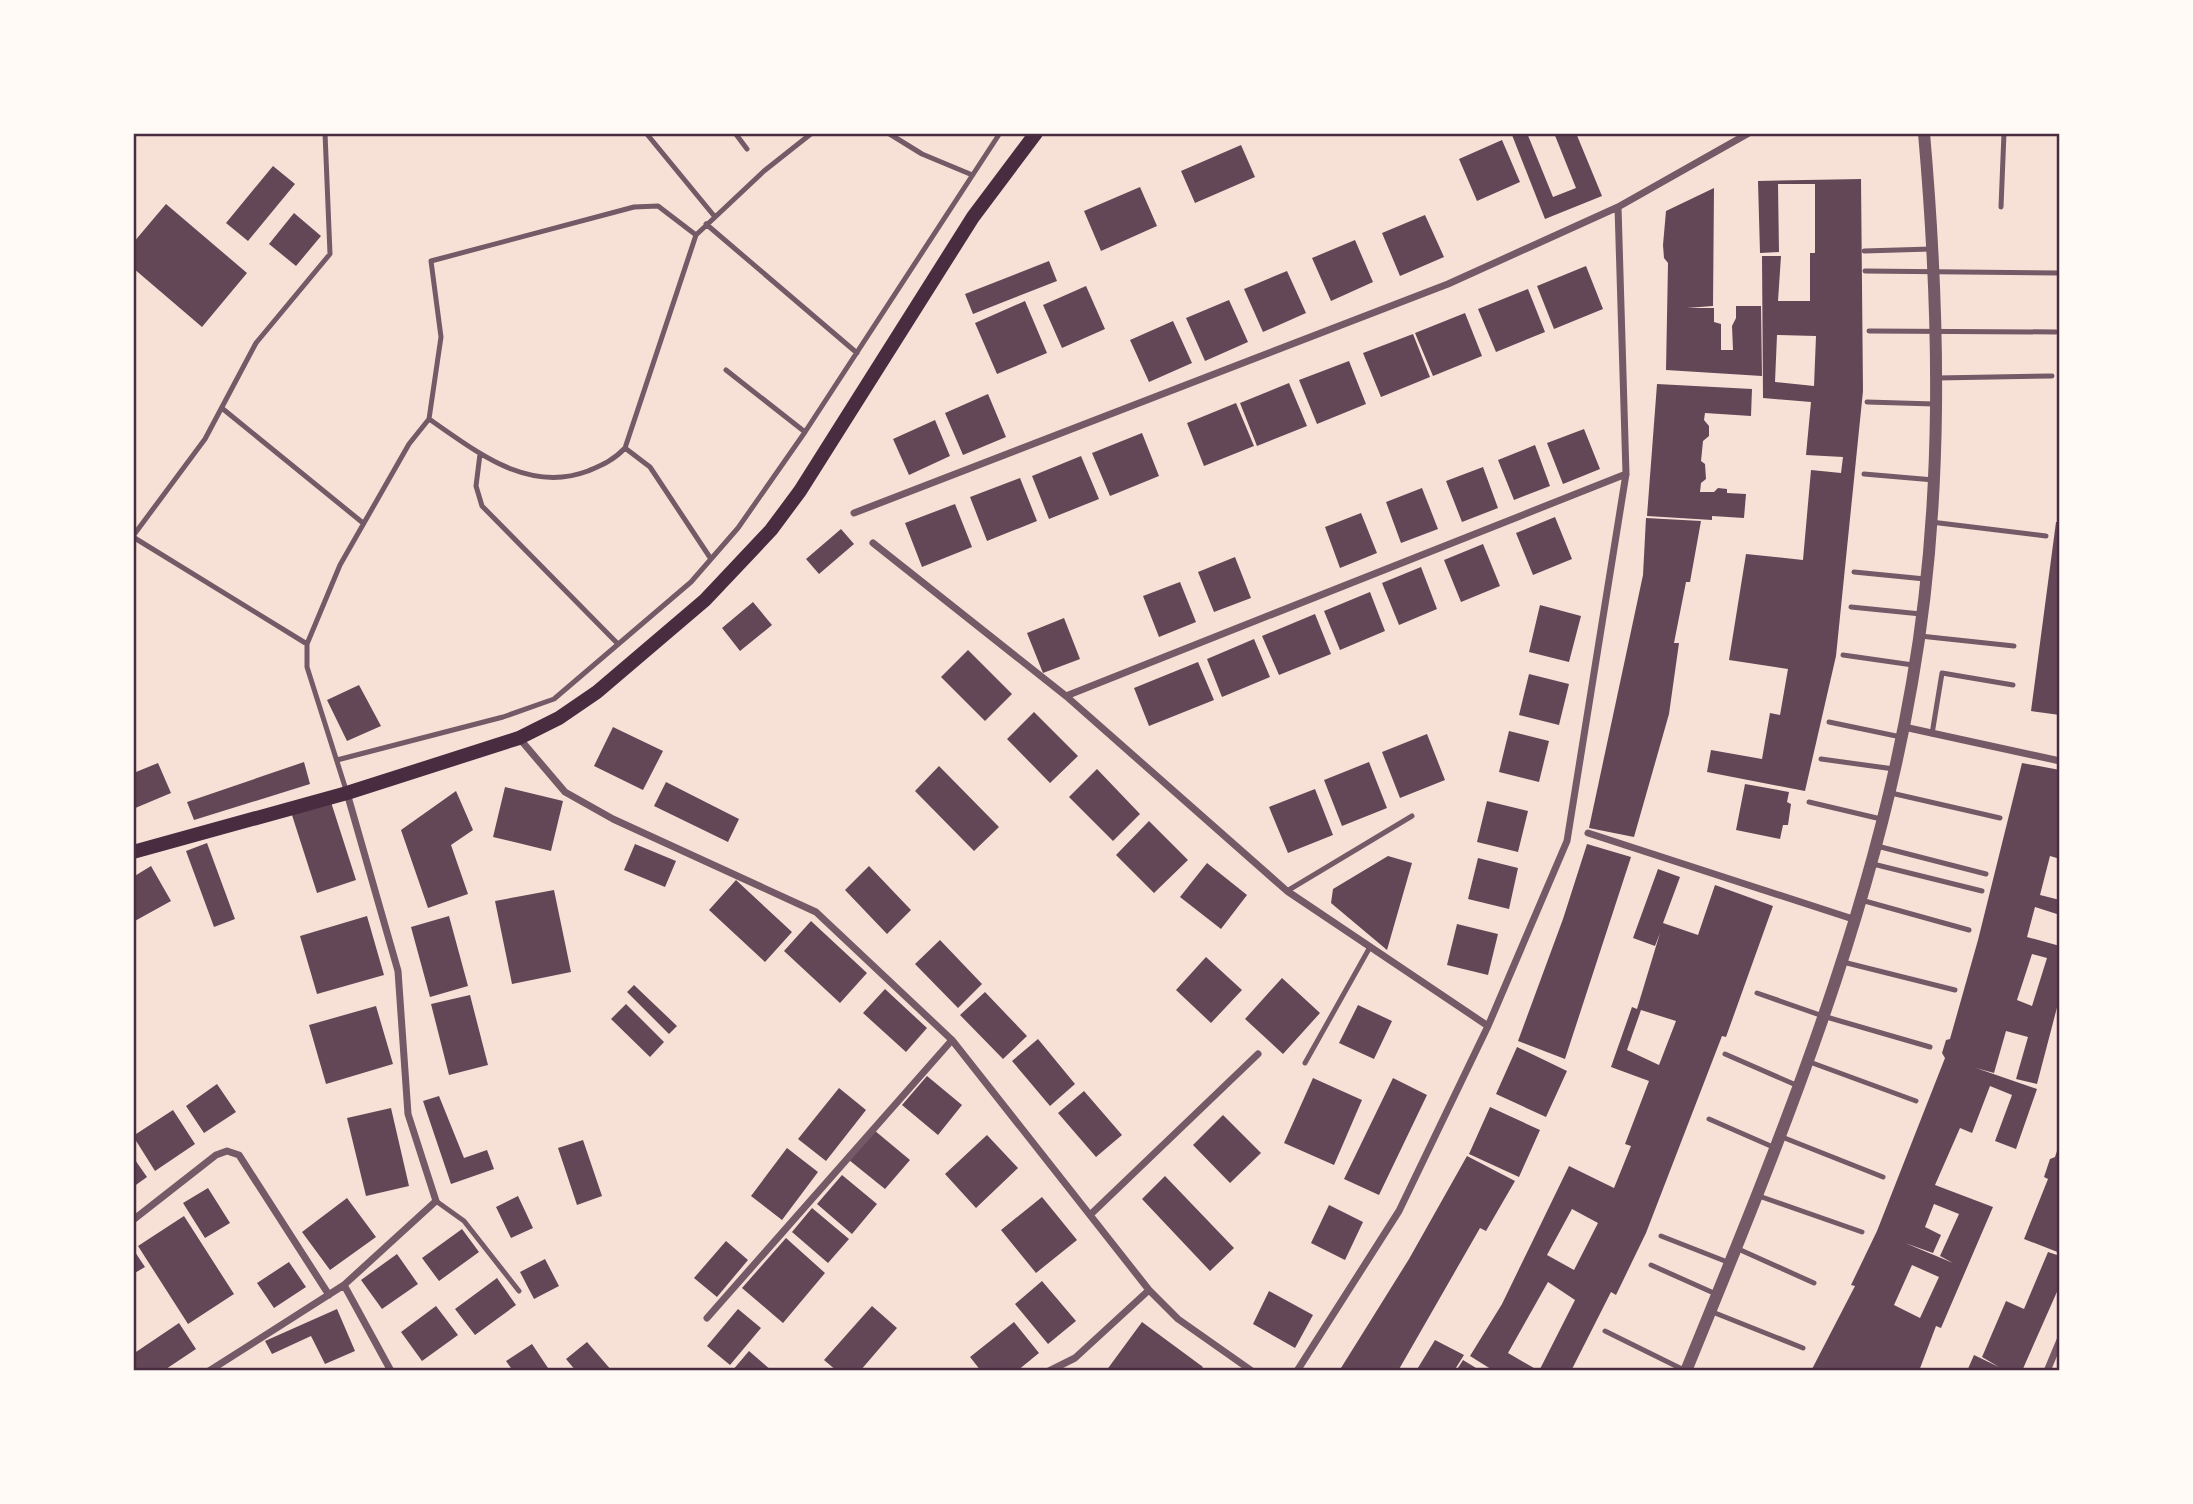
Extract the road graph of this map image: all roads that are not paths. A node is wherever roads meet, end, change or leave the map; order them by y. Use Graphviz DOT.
graph roads {
  1 [pos="325,133"];
  2 [pos="646,133"];
  3 [pos="735,133"];
  4 [pos="812,133"];
  5 [pos="888,133"];
  6 [pos="1000,133"];
  7 [pos="1036,133"];
  8 [pos="1749,133"];
  9 [pos="1924,133"];
  10 [pos="2004,133"];
  11 [pos="747,149"];
  12 [pos="970,174"];
  13 [pos="1618,207"];
  14 [pos="2001,207"];
  15 [pos="715,216"];
  16 [pos="706,224"];
  17 [pos="696,235"];
  18 [pos="1933,249"];
  19 [pos="1864,251"];
  20 [pos="1865,271"];
  21 [pos="1934,271"];
  22 [pos="2059,273"];
  23 [pos="1868,331"];
  24 [pos="1936,332"];
  25 [pos="2056,332"];
  26 [pos="857,353"];
  27 [pos="726,370"];
  28 [pos="2052,376"];
  29 [pos="1937,378"];
  30 [pos="1867,402"];
  31 [pos="1937,404"];
  32 [pos="223,409"];
  33 [pos="429,419"];
  34 [pos="805,432"];
  35 [pos="625,448"];
  36 [pos="480,454"];
  37 [pos="1626,474"];
  38 [pos="1864,474"];
  39 [pos="1934,480"];
  40 [pos="854,513"];
  41 [pos="1931,522"];
  42 [pos="363,523"];
  43 [pos="2046,536"];
  44 [pos="133,537"];
  45 [pos="873,543"];
  46 [pos="711,559"];
  47 [pos="1854,572"];
  48 [pos="1925,579"];
  49 [pos="1851,607"];
  50 [pos="1922,614"];
  51 [pos="1919,636"];
  52 [pos="617,643"];
  53 [pos="307,644"];
  54 [pos="2014,646"];
  55 [pos="1843,655"];
  56 [pos="1915,666"];
  57 [pos="2013,685"];
  58 [pos="1066,696"];
  59 [pos="1829,722"];
  60 [pos="1903,732"];
  61 [pos="1932,734"];
  62 [pos="519,738"];
  63 [pos="1821,759"];
  64 [pos="337,760"];
  65 [pos="2060,761"];
  66 [pos="1894,769"];
  67 [pos="1888,792"];
  68 [pos="347,793"];
  69 [pos="1809,802"];
  70 [pos="1412,816"];
  71 [pos="2000,818"];
  72 [pos="1882,819"];
  73 [pos="1588,833"];
  74 [pos="1875,846"];
  75 [pos="133,852"];
  76 [pos="1870,864"];
  77 [pos="1986,874"];
  78 [pos="1287,891"];
  79 [pos="1982,891"];
  80 [pos="1861,900"];
  81 [pos="1856,920"];
  82 [pos="1969,930"];
  83 [pos="1370,947"];
  84 [pos="1843,962"];
  85 [pos="1955,990"];
  86 [pos="1757,993"];
  87 [pos="1823,1016"];
  88 [pos="1488,1026"];
  89 [pos="952,1040"];
  90 [pos="1930,1047"];
  91 [pos="1258,1054"];
  92 [pos="1725,1055"];
  93 [pos="1807,1060"];
  94 [pos="1304,1063"];
  95 [pos="1798,1086"];
  96 [pos="1916,1101"];
  97 [pos="1709,1119"];
  98 [pos="1777,1142"];
  99 [pos="1883,1177"];
  100 [pos="1756,1195"];
  101 [pos="436,1201"];
  102 [pos="1090,1215"];
  103 [pos="133,1220"];
  104 [pos="1863,1232"];
  105 [pos="1661,1237"];
  106 [pos="1736,1248"];
  107 [pos="1730,1263"];
  108 [pos="1651,1265"];
  109 [pos="1814,1283"];
  110 [pos="345,1285"];
  111 [pos="1149,1290"];
  112 [pos="519,1291"];
  113 [pos="329,1295"];
  114 [pos="1717,1295"];
  115 [pos="1710,1311"];
  116 [pos="707,1318"];
  117 [pos="1605,1331"];
  118 [pos="2060,1340"];
  119 [pos="1803,1348"];
  120 [pos="209,1371"];
  121 [pos="391,1371"];
  122 [pos="1049,1371"];
  123 [pos="1252,1371"];
  124 [pos="1297,1371"];
  125 [pos="1686,1371"];
  126 [pos="2047,1371"];
  1 -- 32 [label="lane"];
  2 -- 15 [label="lane"];
  3 -- 11 [label="lane"];
  4 -- 15 [label="lane"];
  5 -- 12 [label="lane"];
  6 -- 12 [label="lane"];
  7 -- 62 [label="main road"];
  8 -- 13 [label="street"];
  9 -- 18 [label="street"];
  10 -- 14 [label="lane"];
  12 -- 26 [label="lane"];
  13 -- 37 [label="street"];
  13 -- 40 [label="street"];
  15 -- 16 [label="lane"];
  16 -- 17 [label="lane"];
  16 -- 26 [label="lane"];
  17 -- 33 [label="lane"];
  17 -- 35 [label="lane"];
  18 -- 19 [label="lane"];
  18 -- 21 [label="street"];
  20 -- 21 [label="lane"];
  21 -- 22 [label="lane"];
  21 -- 24 [label="street"];
  23 -- 24 [label="lane"];
  24 -- 25 [label="lane"];
  24 -- 29 [label="street"];
  26 -- 34 [label="lane"];
  27 -- 34 [label="lane"];
  28 -- 29 [label="lane"];
  29 -- 31 [label="street"];
  30 -- 31 [label="lane"];
  31 -- 39 [label="street"];
  32 -- 42 [label="lane"];
  32 -- 44 [label="lane"];
  33 -- 36 [label="lane"];
  33 -- 42 [label="lane"];
  34 -- 46 [label="lane"];
  35 -- 36 [label="lane"];
  35 -- 46 [label="lane"];
  36 -- 52 [label="lane"];
  37 -- 58 [label="street"];
  37 -- 88 [label="street"];
  38 -- 39 [label="lane"];
  39 -- 41 [label="street"];
  41 -- 43 [label="lane"];
  41 -- 48 [label="street"];
  42 -- 53 [label="lane"];
  44 -- 53 [label="lane"];
  45 -- 58 [label="street"];
  46 -- 52 [label="lane"];
  47 -- 48 [label="lane"];
  48 -- 50 [label="street"];
  49 -- 50 [label="lane"];
  50 -- 51 [label="street"];
  51 -- 54 [label="lane"];
  51 -- 56 [label="street"];
  52 -- 64 [label="lane"];
  53 -- 64 [label="lane"];
  55 -- 56 [label="lane"];
  56 -- 60 [label="street"];
  57 -- 61 [label="lane"];
  58 -- 78 [label="street"];
  59 -- 60 [label="lane"];
  60 -- 61 [label="street"];
  60 -- 66 [label="street"];
  61 -- 65 [label="street"];
  62 -- 68 [label="main road"];
  62 -- 89 [label="street"];
  63 -- 66 [label="lane"];
  64 -- 68 [label="lane"];
  66 -- 67 [label="street"];
  67 -- 71 [label="lane"];
  67 -- 72 [label="street"];
  68 -- 75 [label="main road"];
  68 -- 101 [label="street"];
  69 -- 72 [label="lane"];
  70 -- 78 [label="lane"];
  72 -- 74 [label="street"];
  73 -- 81 [label="street"];
  74 -- 76 [label="street"];
  74 -- 77 [label="lane"];
  76 -- 79 [label="lane"];
  76 -- 80 [label="street"];
  78 -- 83 [label="street"];
  80 -- 81 [label="street"];
  80 -- 82 [label="lane"];
  81 -- 84 [label="street"];
  83 -- 88 [label="street"];
  83 -- 94 [label="lane"];
  84 -- 85 [label="lane"];
  84 -- 87 [label="street"];
  86 -- 87 [label="lane"];
  87 -- 90 [label="lane"];
  87 -- 93 [label="street"];
  88 -- 124 [label="street"];
  89 -- 102 [label="street"];
  89 -- 116 [label="street"];
  91 -- 102 [label="street"];
  92 -- 95 [label="lane"];
  93 -- 95 [label="street"];
  93 -- 96 [label="lane"];
  95 -- 98 [label="street"];
  97 -- 98 [label="lane"];
  98 -- 99 [label="lane"];
  98 -- 100 [label="street"];
  100 -- 104 [label="lane"];
  100 -- 106 [label="street"];
  101 -- 110 [label="street"];
  101 -- 112 [label="lane"];
  102 -- 111 [label="street"];
  103 -- 113 [label="street"];
  105 -- 107 [label="lane"];
  106 -- 107 [label="street"];
  106 -- 109 [label="lane"];
  107 -- 114 [label="street"];
  108 -- 114 [label="lane"];
  110 -- 113 [label="street"];
  110 -- 121 [label="street"];
  111 -- 122 [label="street"];
  111 -- 123 [label="street"];
  113 -- 120 [label="street"];
  114 -- 115 [label="street"];
  115 -- 119 [label="lane"];
  115 -- 125 [label="street"];
  117 -- 125 [label="lane"];
  118 -- 126 [label="street"];
}
